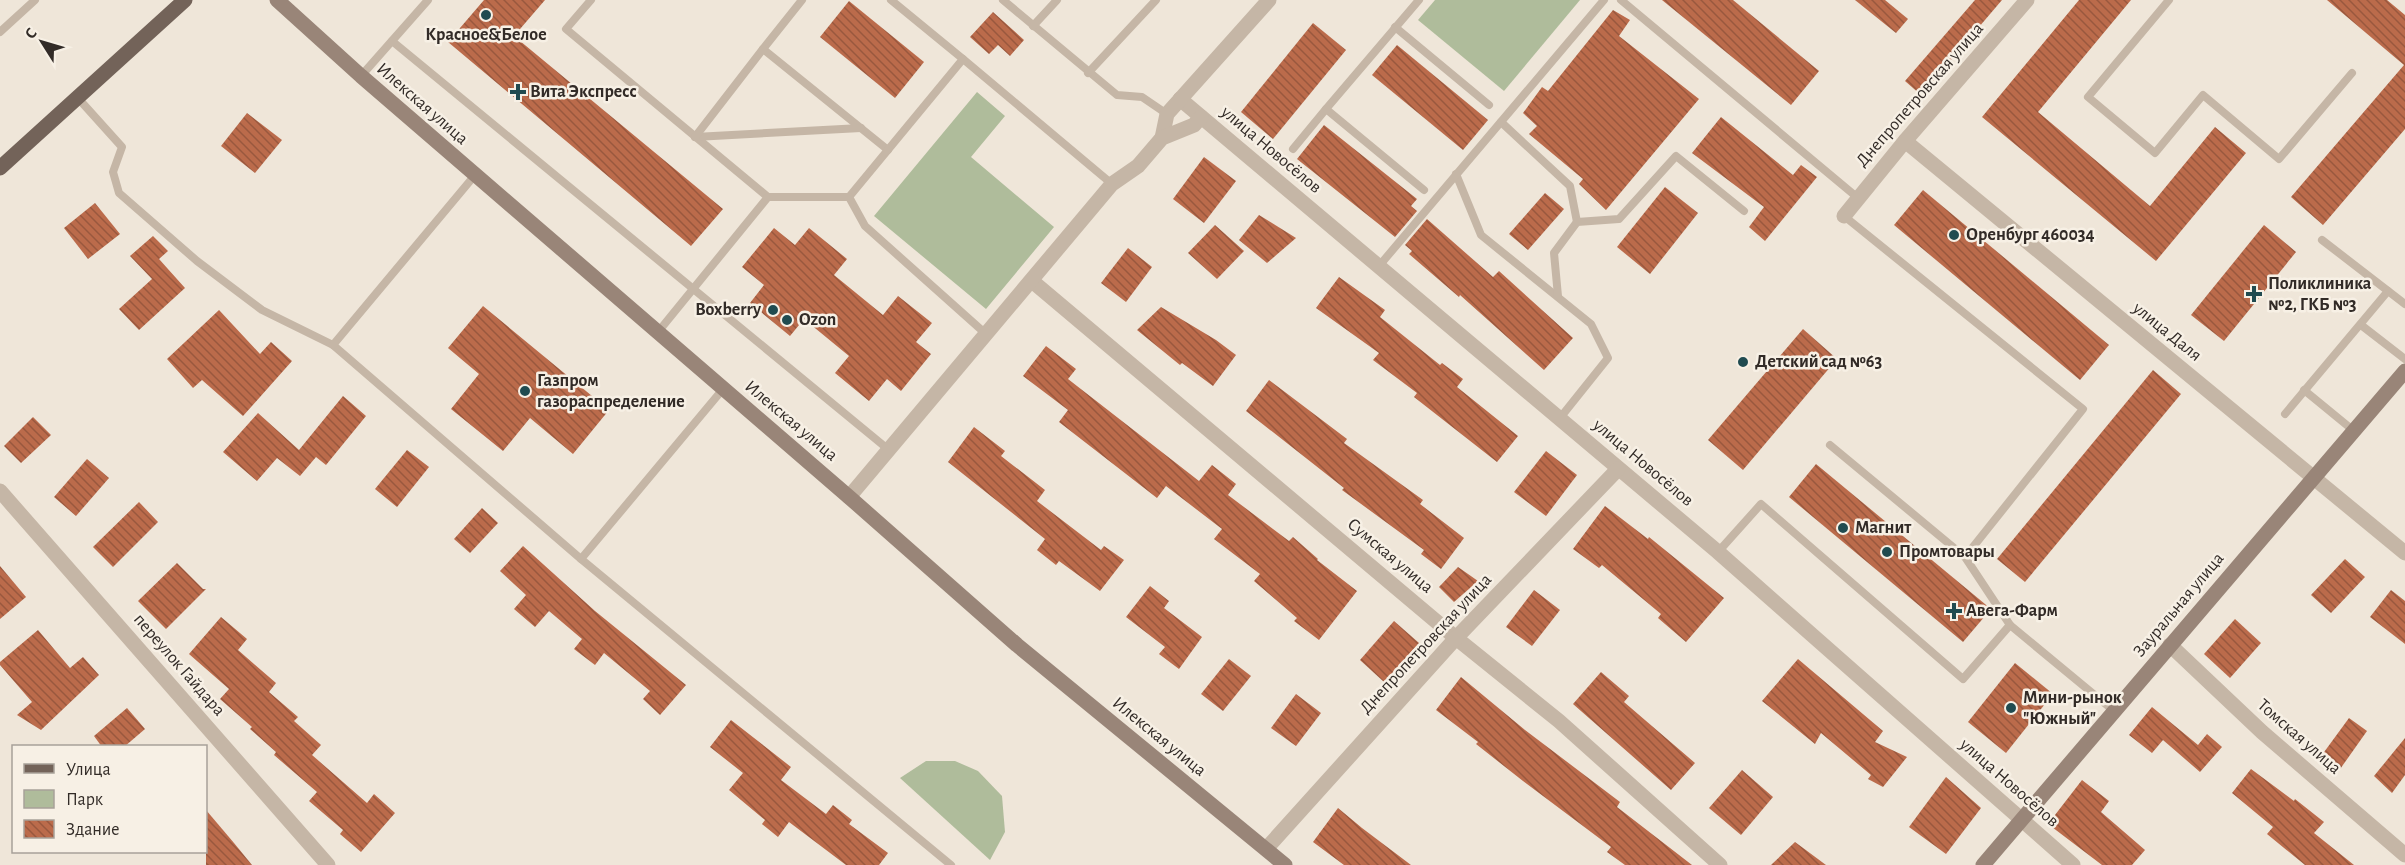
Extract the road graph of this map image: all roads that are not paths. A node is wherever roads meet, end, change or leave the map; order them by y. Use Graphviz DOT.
graph roads {
  1 [pos="35,0"];
  2 [pos="185,0"];
  3 [pos="277,0"];
  4 [pos="428,0"];
  5 [pos="591,0"];
  6 [pos="802,0"];
  7 [pos="891,0"];
  8 [pos="1003,0"];
  9 [pos="1057,0"];
  10 [pos="1156,0"];
  11 [pos="1269,0"];
  12 [pos="1419,0"];
  13 [pos="1604,0"];
  14 [pos="1621,0"];
  15 [pos="2027,0"];
  16 [pos="2169,0"];
  17 [pos="1033,26"];
  18 [pos="1395,27"];
  19 [pos="0,32"];
  20 [pos="392,41"];
  21 [pos="763,49"];
  22 [pos="963,59"];
  23 [pos="1088,73"];
  24 [pos="2352,74"];
  25 [pos="361,76"];
  26 [pos="77,97"];
  27 [pos="1180,99"];
  28 [pos="1490,105"];
  29 [pos="1326,109"];
  30 [pos="1167,114"];
  31 [pos="1202,117"];
  32 [pos="1501,122"];
  33 [pos="861,128"];
  34 [pos="695,137"];
  35 [pos="1162,138"];
  36 [pos="1905,141"];
  37 [pos="1293,149"];
  38 [pos="888,150"];
  39 [pos="0,168"];
  40 [pos="1456,174"];
  41 [pos="475,175"];
  42 [pos="1112,184"];
  43 [pos="1424,190"];
  44 [pos="768,197"];
  45 [pos="849,197"];
  46 [pos="1858,198"];
  47 [pos="1744,211"];
  48 [pos="1844,216"];
  49 [pos="1577,222"];
  50 [pos="2322,240"];
  51 [pos="1379,266"];
  52 [pos="1032,280"];
  53 [pos="693,287"];
  54 [pos="2388,291"];
  55 [pos="1558,296"];
  56 [pos="2405,304"];
  57 [pos="2361,325"];
  58 [pos="658,332"];
  59 [pos="986,334"];
  60 [pos="333,345"];
  61 [pos="2405,359"];
  62 [pos="2405,371"];
  63 [pos="723,389"];
  64 [pos="2304,390"];
  65 [pos="2285,414"];
  66 [pos="1560,418"];
  67 [pos="2354,431"];
  68 [pos="1830,445"];
  69 [pos="889,450"];
  70 [pos="1618,469"];
  71 [pos="2314,477"];
  72 [pos="0,491"];
  73 [pos="849,496"];
  74 [pos="1718,552"];
  75 [pos="2405,553"];
  76 [pos="1965,557"];
  77 [pos="581,559"];
  78 [pos="2010,625"];
  79 [pos="1456,638"];
  80 [pos="2170,645"];
  81 [pos="2114,711"];
  82 [pos="2021,820"];
  83 [pos="1266,849"];
  84 [pos="2405,855"];
  85 [pos="328,865"];
  86 [pos="951,865"];
  87 [pos="1284,865"];
  88 [pos="1720,865"];
  89 [pos="1983,865"];
  90 [pos="2073,865"];
  1 -- 19 [label="lane"];
  2 -- 26 [label="main road"];
  3 -- 25 [label="street, Илекская улица"];
  4 -- 20 [label="lane"];
  5 -- 34 [label="lane"];
  6 -- 21 [label="lane"];
  7 -- 22 [label="lane"];
  8 -- 17 [label="lane"];
  9 -- 17 [label="lane"];
  10 -- 23 [label="lane"];
  11 -- 27 [label="street"];
  12 -- 18 [label="lane"];
  13 -- 32 [label="lane"];
  14 -- 46 [label="lane"];
  15 -- 36 [label="street, Днепропетровская улица"];
  16 -- 24 [label="lane"];
  17 -- 23 [label="lane"];
  18 -- 28 [label="lane"];
  18 -- 29 [label="lane"];
  20 -- 25 [label="lane"];
  20 -- 53 [label="lane"];
  21 -- 33 [label="lane"];
  21 -- 34 [label="lane"];
  22 -- 38 [label="lane"];
  22 -- 42 [label="lane"];
  23 -- 30 [label="lane"];
  25 -- 41 [label="street, Илекская улица"];
  26 -- 39 [label="main road"];
  26 -- 60 [label="lane"];
  27 -- 30 [label="street"];
  27 -- 31 [label="street, улица Новосёлов"];
  29 -- 37 [label="lane"];
  29 -- 43 [label="lane"];
  30 -- 35 [label="street"];
  31 -- 35 [label="street"];
  31 -- 51 [label="street, улица Новосёлов"];
  32 -- 40 [label="lane"];
  32 -- 49 [label="lane"];
  33 -- 34 [label="lane"];
  33 -- 38 [label="lane"];
  34 -- 44 [label="lane"];
  35 -- 42 [label="street"];
  36 -- 46 [label="street, Днепропетровская улица"];
  36 -- 71 [label="street, улица Даля"];
  38 -- 45 [label="lane"];
  40 -- 51 [label="lane"];
  40 -- 55 [label="lane"];
  41 -- 58 [label="street, Илекская улица"];
  41 -- 60 [label="lane"];
  42 -- 52 [label="street"];
  44 -- 45 [label="lane"];
  44 -- 53 [label="lane"];
  45 -- 59 [label="lane"];
  46 -- 48 [label="street, Днепропетровская улица"];
  47 -- 49 [label="lane"];
  48 -- 76 [label="lane"];
  49 -- 55 [label="lane"];
  50 -- 54 [label="lane"];
  51 -- 66 [label="street, улица Новосёлов"];
  52 -- 59 [label="street"];
  52 -- 79 [label="street, Сумская улица"];
  53 -- 58 [label="lane"];
  53 -- 69 [label="lane"];
  54 -- 56 [label="lane"];
  54 -- 57 [label="lane"];
  55 -- 66 [label="lane"];
  57 -- 61 [label="lane"];
  57 -- 64 [label="lane"];
  58 -- 63 [label="street, Илекская улица"];
  59 -- 69 [label="street"];
  60 -- 77 [label="lane"];
  62 -- 67 [label="street, Зауральная улица"];
  63 -- 73 [label="street, Илекская улица"];
  63 -- 77 [label="lane"];
  64 -- 65 [label="lane"];
  64 -- 67 [label="lane"];
  66 -- 70 [label="street, улица Новосёлов"];
  67 -- 71 [label="street, Зауральная улица"];
  68 -- 76 [label="lane"];
  69 -- 73 [label="street"];
  70 -- 74 [label="street, улица Новосёлов"];
  70 -- 79 [label="street, Днепропетровская улица"];
  71 -- 75 [label="street, улица Даля"];
  71 -- 80 [label="street, Зауральная улица"];
  72 -- 85 [label="street, переулок Гайдара"];
  73 -- 83 [label="street, Илекская улица"];
  74 -- 78 [label="lane"];
  74 -- 82 [label="street, улица Новосёлов"];
  76 -- 78 [label="lane"];
  77 -- 86 [label="lane"];
  78 -- 81 [label="lane"];
  79 -- 83 [label="street, Днепропетровская улица"];
  79 -- 88 [label="street, Сумская улица"];
  80 -- 81 [label="street, Зауральная улица"];
  80 -- 84 [label="street, Томская улица"];
  81 -- 82 [label="street, Зауральная улица"];
  82 -- 89 [label="street, Зауральная улица"];
  82 -- 90 [label="street, улица Новосёлов"];
  83 -- 87 [label="street, Илекская улица"];
}
